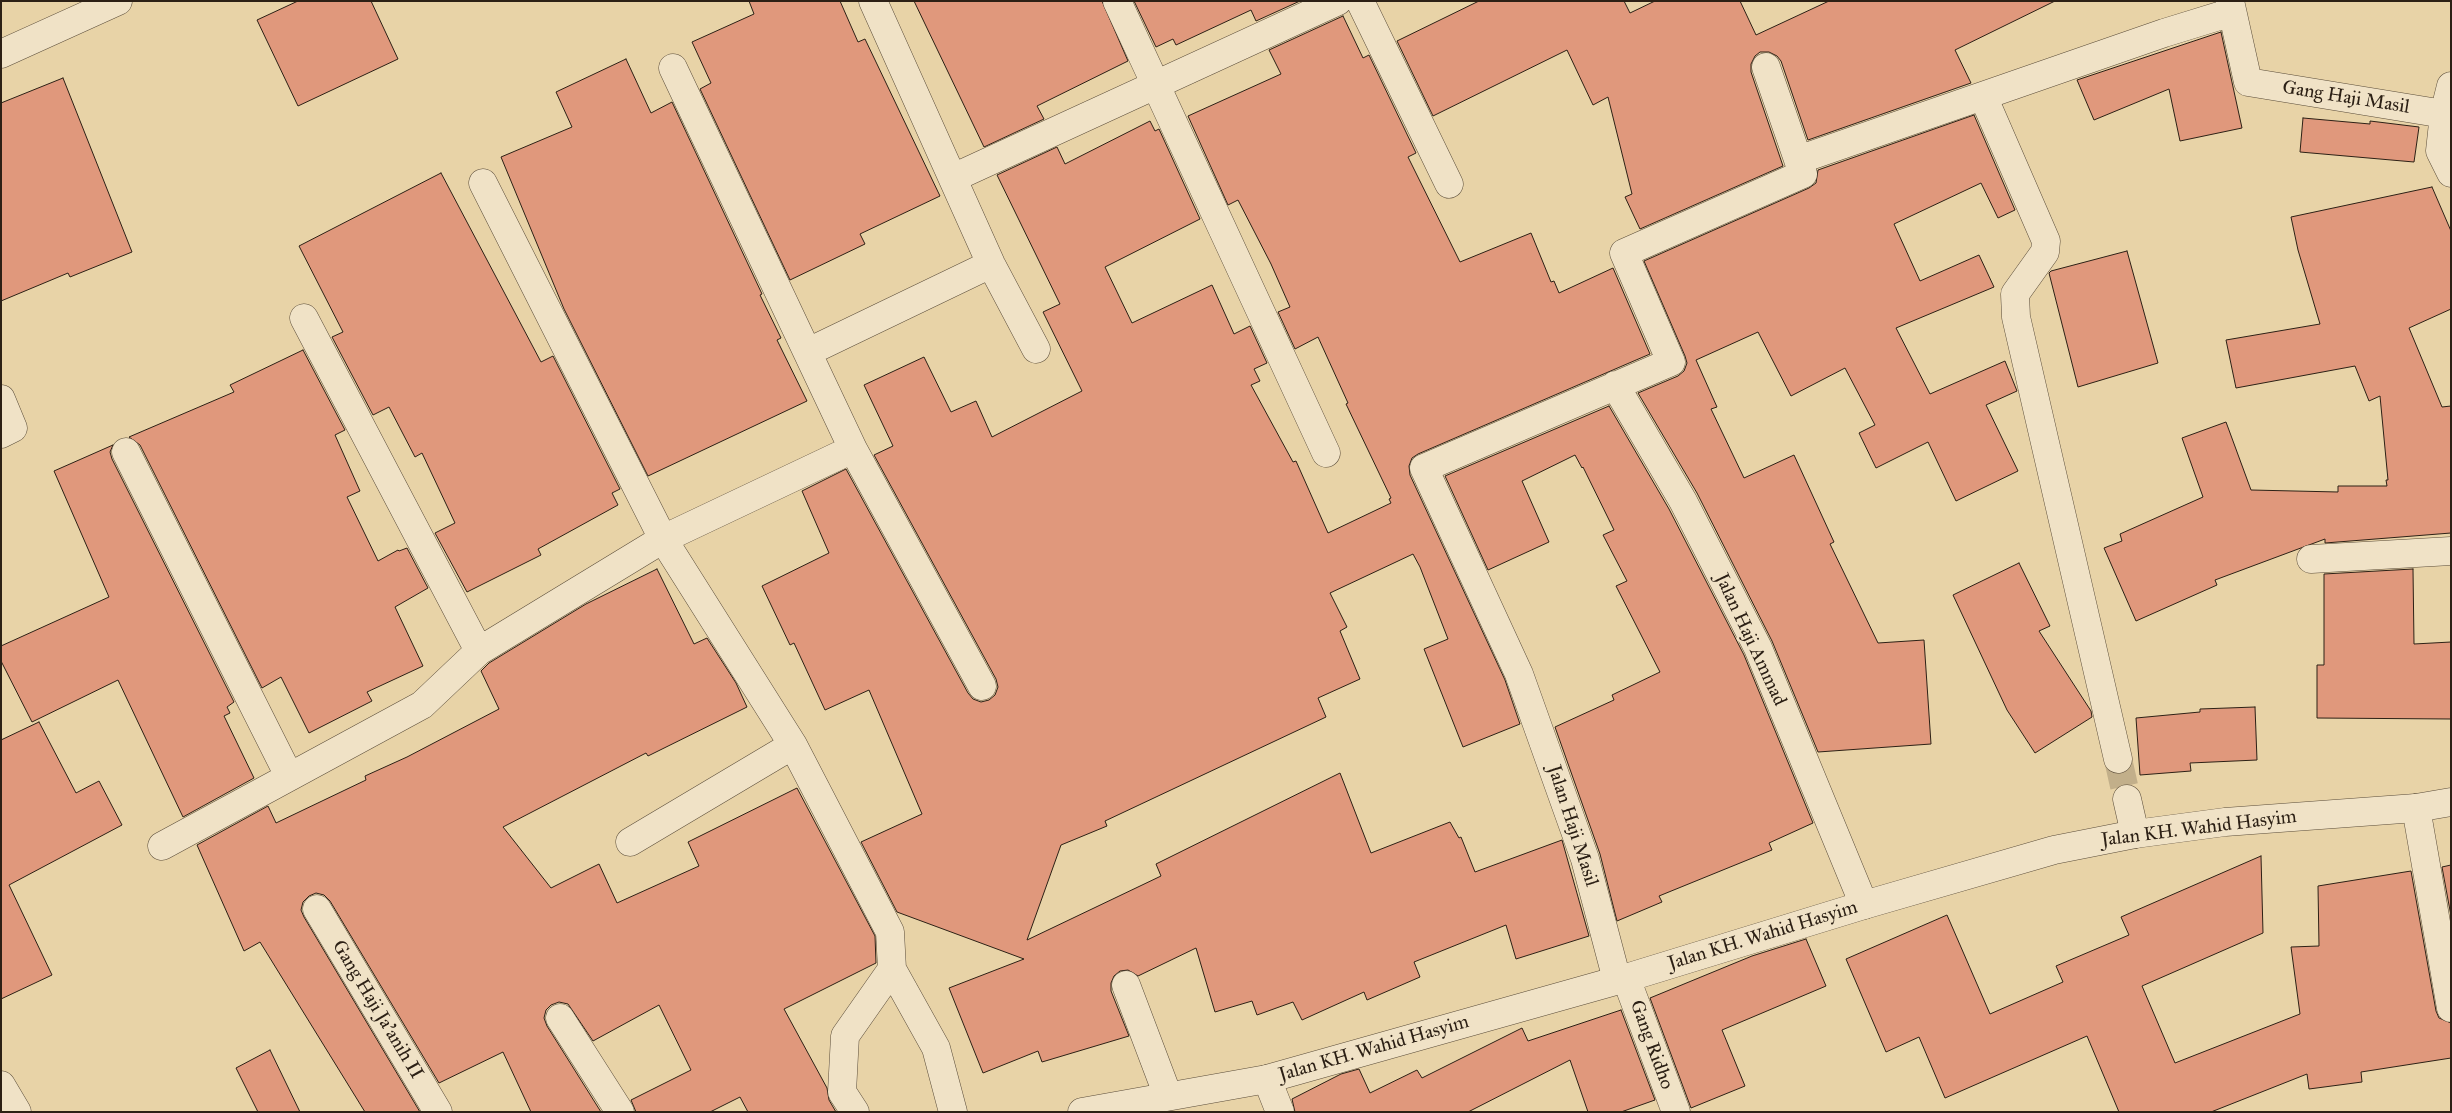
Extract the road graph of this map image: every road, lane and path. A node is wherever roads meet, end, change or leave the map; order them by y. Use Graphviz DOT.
graph roads {
  1 [pos="118,1"];
  2 [pos="873,1"];
  3 [pos="1117,1"];
  4 [pos="1338,1"];
  5 [pos="1360,1"];
  6 [pos="2231,7"];
  7 [pos="1,54"];
  8 [pos="1766,67"];
  9 [pos="673,68"];
  10 [pos="1154,84"];
  11 [pos="2451,86"];
  12 [pos="1983,96"];
  13 [pos="2444,114"];
  14 [pos="1798,160"];
  15 [pos="2451,173"];
  16 [pos="953,178"];
  17 [pos="483,183"];
  18 [pos="1449,184"];
  19 [pos="991,264"];
  20 [pos="304,318"];
  21 [pos="1036,349"];
  22 [pos="808,352"];
  23 [pos="1615,385"];
  24 [pos="1,399"];
  25 [pos="1,434"];
  26 [pos="853,449"];
  27 [pos="126,452"];
  28 [pos="1326,453"];
  29 [pos="663,539"];
  30 [pos="2451,551"];
  31 [pos="2311,559"];
  32 [pos="479,652"];
  33 [pos="982,686"];
  34 [pos="793,745"];
  35 [pos="2118,759"];
  36 [pos="289,776"];
  37 [pos="2127,799"];
  38 [pos="2451,802"];
  39 [pos="2416,808"];
  40 [pos="2135,834"];
  41 [pos="630,842"];
  42 [pos="162,846"];
  43 [pos="1864,905"];
  44 [pos="317,909"];
  45 [pos="892,969"];
  46 [pos="1621,979"];
  47 [pos="1126,985"];
  48 [pos="2451,1008"];
  49 [pos="560,1018"];
  50 [pos="1267,1079"];
  51 [pos="1,1085"];
  52 [pos="1168,1096"];
  53 [pos="1114,1108"];
  54 [pos="17,1112"];
  55 [pos="438,1112"];
  56 [pos="620,1112"];
  57 [pos="855,1112"];
  58 [pos="953,1112"];
  59 [pos="1082,1112"];
  60 [pos="1280,1112"];
  61 [pos="1676,1112"];
  1 -- 7 [label="street"];
  2 -- 16 [label="street"];
  3 -- 10 [label="street"];
  4 -- 10 [label="street"];
  5 -- 18 [label="street"];
  6 -- 12 [label="street"];
  6 -- 13 [label="street, Gang Haji Masil"];
  8 -- 14 [label="street"];
  9 -- 22 [label="street"];
  10 -- 16 [label="street"];
  10 -- 28 [label="street"];
  11 -- 13 [label="street"];
  12 -- 14 [label="street"];
  12 -- 35 [label="street"];
  13 -- 15 [label="street"];
  14 -- 23 [label="street"];
  16 -- 19 [label="street"];
  17 -- 29 [label="street"];
  19 -- 21 [label="street"];
  19 -- 22 [label="street"];
  20 -- 32 [label="street"];
  22 -- 26 [label="street"];
  23 -- 43 [label="street, Jalan Haji Ammad"];
  23 -- 46 [label="street, Jalan Haji Masil"];
  24 -- 25 [label="street"];
  26 -- 29 [label="street"];
  26 -- 33 [label="street"];
  27 -- 36 [label="street"];
  29 -- 32 [label="street"];
  29 -- 34 [label="street"];
  30 -- 31 [label="street"];
  32 -- 36 [label="street"];
  34 -- 41 [label="street"];
  34 -- 45 [label="street"];
  36 -- 42 [label="street"];
  37 -- 40 [label="street"];
  38 -- 39 [label="street, Jalan KH. Wahid Hasyim"];
  39 -- 40 [label="street, Jalan KH. Wahid Hasyim"];
  39 -- 48 [label="street"];
  40 -- 43 [label="street, Jalan KH. Wahid Hasyim"];
  43 -- 46 [label="street, Jalan KH. Wahid Hasyim"];
  44 -- 55 [label="street, Gang Haji Ja'anih II"];
  45 -- 57 [label="street"];
  45 -- 58 [label="street"];
  46 -- 50 [label="street, Jalan KH. Wahid Hasyim"];
  46 -- 61 [label="street, Gang Ridho"];
  47 -- 52 [label="street"];
  49 -- 56 [label="street"];
  50 -- 52 [label="street, Jalan KH. Wahid Hasyim"];
  50 -- 60 [label="street"];
  51 -- 54 [label="street"];
  52 -- 53 [label="street, Jalan KH. Wahid Hasyim"];
  53 -- 59 [label="street, Jalan KH. Wahid Hasyim"];
}
